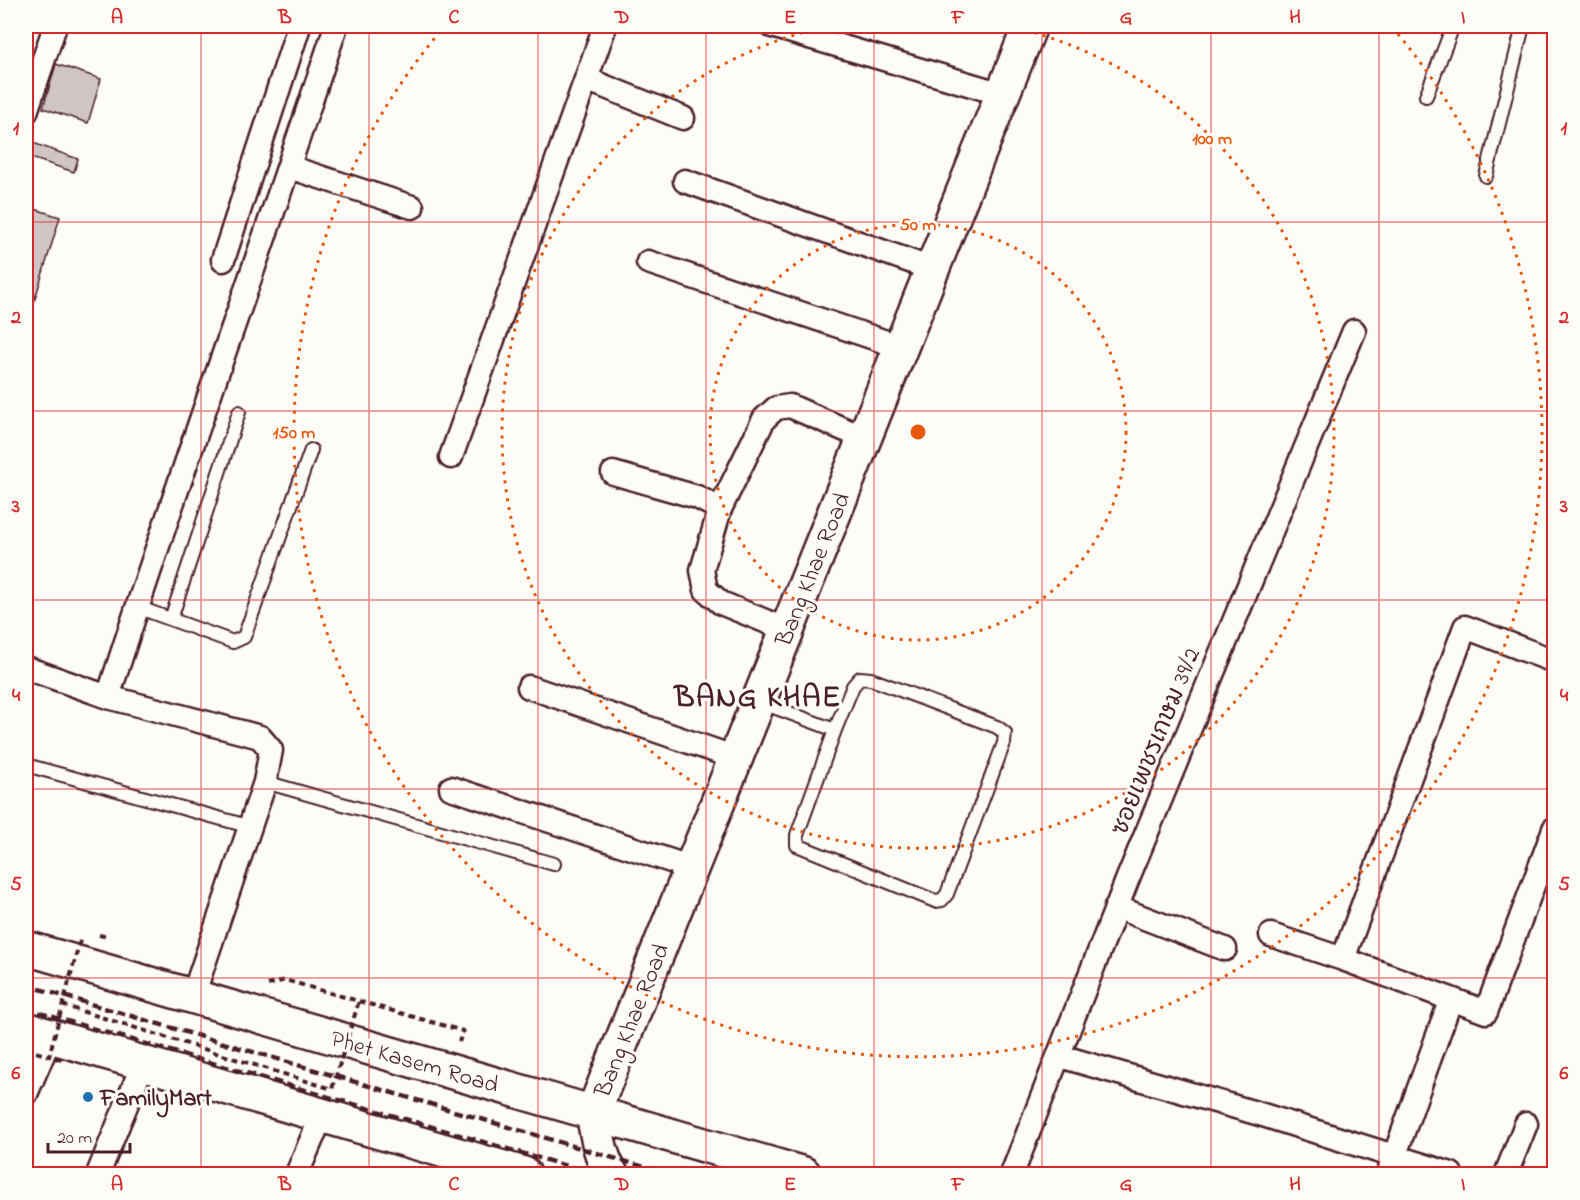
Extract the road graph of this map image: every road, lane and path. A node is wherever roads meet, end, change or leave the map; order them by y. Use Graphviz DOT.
graph roads {
  1 [pos="55,26"];
  2 [pos="299,26"];
  3 [pos="336,26"];
  4 [pos="605,26"];
  5 [pos="772,26"];
  6 [pos="1030,26"];
  7 [pos="1453,26"];
  8 [pos="1523,26"];
  9 [pos="586,79"];
  10 [pos="1002,94"];
  11 [pos="1426,96"];
  12 [pos="26,112"];
  13 [pos="683,118"];
  14 [pos="290,166"];
  15 [pos="1486,176"];
  16 [pos="685,181"];
  17 [pos="412,207"];
  18 [pos="223,260"];
  19 [pos="648,262"];
  20 [pos="932,269"];
  21 [pos="1354,331"];
  22 [pos="901,347"];
  23 [pos="238,412"];
  24 [pos="864,438"];
  25 [pos="311,450"];
  26 [pos="451,457"];
  27 [pos="614,473"];
  28 [pos="720,509"];
  29 [pos="137,607"];
  30 [pos="171,619"];
  31 [pos="787,630"];
  32 [pos="1554,661"];
  33 [pos="26,668"];
  34 [pos="529,687"];
  35 [pos="108,697"];
  36 [pos="759,701"];
  37 [pos="835,730"];
  38 [pos="736,758"];
  39 [pos="26,765"];
  40 [pos="265,782"];
  41 [pos="451,788"];
  42 [pos="251,827"];
  43 [pos="1554,829"];
  44 [pos="554,864"];
  45 [pos="692,868"];
  46 [pos="1116,908"];
  47 [pos="1271,935"];
  48 [pos="81,938"];
  49 [pos="26,948"];
  50 [pos="1225,949"];
  51 [pos="1343,959"];
  52 [pos="268,985"];
  53 [pos="193,996"];
  54 [pos="1451,999"];
  55 [pos="359,1001"];
  56 [pos="62,1005"];
  57 [pos="459,1042"];
  58 [pos="42,1046"];
  59 [pos="1060,1056"];
  60 [pos="143,1064"];
  61 [pos="26,1094"];
  62 [pos="593,1113"];
  63 [pos="322,1115"];
  64 [pos="1526,1124"];
  65 [pos="1391,1166"];
  66 [pos="481,1169"];
  67 [pos="98,1174"];
  68 [pos="297,1174"];
  69 [pos="524,1174"];
  70 [pos="611,1174"];
  71 [pos="804,1174"];
  72 [pos="1012,1174"];
  73 [pos="1451,1174"];
  74 [pos="1506,1174"];
  1 -- 12 [label="street"];
  2 -- 18 [label="street"];
  3 -- 14 [label="street"];
  4 -- 9 [label="street"];
  5 -- 10 [label="street"];
  6 -- 10 [label="main road, Bang Khae Road"];
  7 -- 11 [label="lane"];
  8 -- 15 [label="lane"];
  9 -- 13 [label="street"];
  9 -- 26 [label="street"];
  10 -- 20 [label="main road, Bang Khae Road"];
  14 -- 17 [label="street"];
  14 -- 29 [label="street"];
  16 -- 20 [label="street"];
  19 -- 22 [label="street"];
  20 -- 22 [label="main road, Bang Khae Road"];
  21 -- 46 [label="street, ซอยเพชรเกษม 39/2"];
  22 -- 24 [label="main road, Bang Khae Road"];
  23 -- 30 [label="lane"];
  24 -- 28 [label="street"];
  24 -- 31 [label="main road, Bang Khae Road"];
  25 -- 30 [label="lane"];
  27 -- 28 [label="street"];
  28 -- 31 [label="street"];
  29 -- 30 [label="lane"];
  29 -- 35 [label="street"];
  31 -- 36 [label="main road, Bang Khae Road"];
  32 -- 51 [label="street"];
  33 -- 35 [label="street"];
  34 -- 38 [label="street"];
  35 -- 40 [label="street"];
  36 -- 37 [label="lane"];
  36 -- 38 [label="main road, Bang Khae Road"];
  37 -- 37 [label="lane"];
  38 -- 45 [label="main road, Bang Khae Road"];
  39 -- 42 [label="lane"];
  40 -- 42 [label="street"];
  40 -- 44 [label="lane"];
  41 -- 45 [label="street"];
  42 -- 53 [label="street"];
  43 -- 54 [label="street"];
  45 -- 62 [label="main road, Bang Khae Road"];
  46 -- 50 [label="street"];
  46 -- 59 [label="street, ซอยเพชรเกษม 39/2"];
  47 -- 51 [label="street"];
  48 -- 56 [label="path, bridge"];
  49 -- 53 [label="main road, Phet Kasem Road"];
  51 -- 54 [label="street"];
  52 -- 55 [label="path"];
  53 -- 62 [label="main road, Phet Kasem Road"];
  54 -- 65 [label="street"];
  55 -- 56 [label="path, bridge"];
  55 -- 57 [label="path"];
  56 -- 58 [label="path, bridge"];
  58 -- 60 [label="main road"];
  58 -- 61 [label="street"];
  59 -- 65 [label="street"];
  59 -- 72 [label="street, ซอยเพชรเกษม 39/2"];
  60 -- 63 [label="main road"];
  60 -- 67 [label="street"];
  62 -- 70 [label="main road"];
  62 -- 71 [label="main road, Phet Kasem Road"];
  63 -- 66 [label="main road"];
  63 -- 68 [label="street"];
  64 -- 74 [label="street"];
  65 -- 73 [label="street"];
  66 -- 69 [label="main road"];
}
